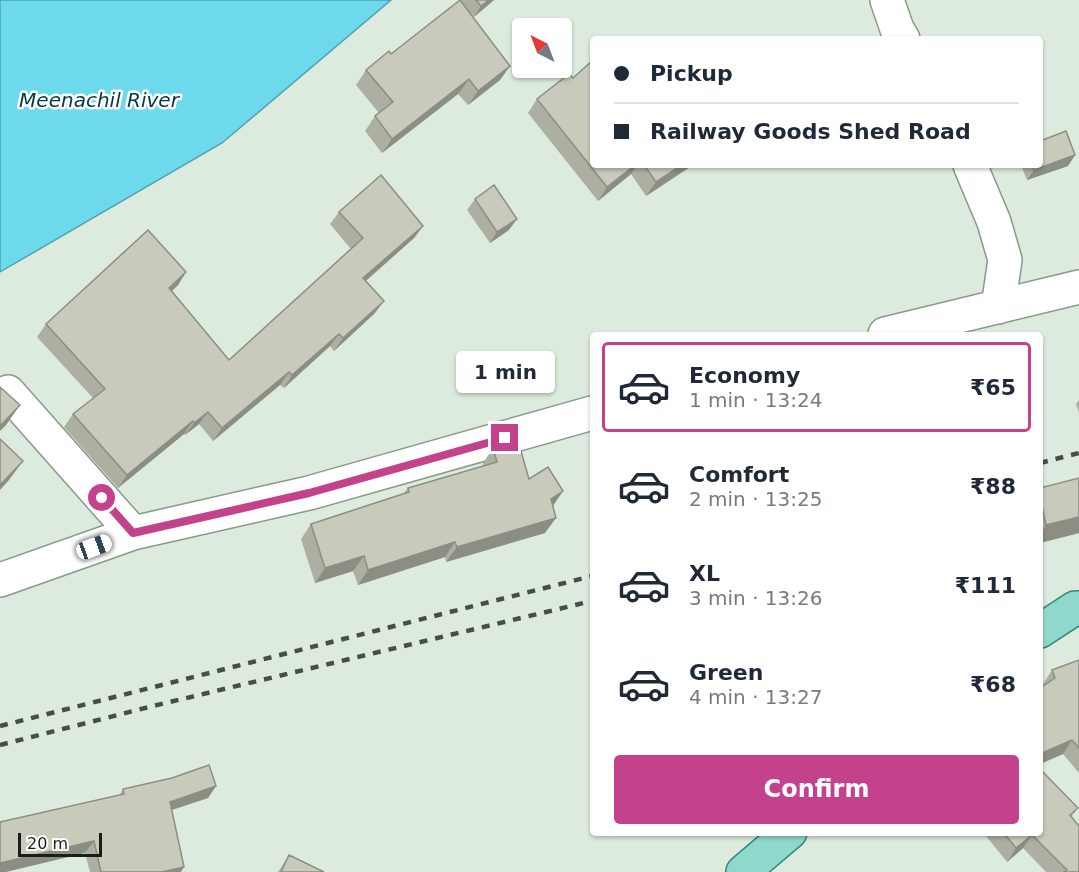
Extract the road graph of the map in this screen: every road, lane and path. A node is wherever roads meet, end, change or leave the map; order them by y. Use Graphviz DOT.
graph roads {
  1 [pos="888,0"];
  2 [pos="901,36"];
  3 [pos="971,168"];
  4 [pos="1079,287"];
  5 [pos="998,307"];
  6 [pos="893,332"];
  7 [pos="8,392"];
  8 [pos="590,414"];
  9 [pos="133,533"];
  10 [pos="0,580"];
  11 [pos="1079,608"];
  12 [pos="1043,629"];
  13 [pos="785,836"];
  14 [pos="742,872"];
  1 -- 2 [label="street"];
  3 -- 5 [label="street"];
  4 -- 5 [label="street"];
  5 -- 6 [label="street"];
  7 -- 9 [label="street"];
  8 -- 9 [label="street"];
  9 -- 10 [label="street"];
  11 -- 12 [label="main road"];
  13 -- 14 [label="main road"];
}
